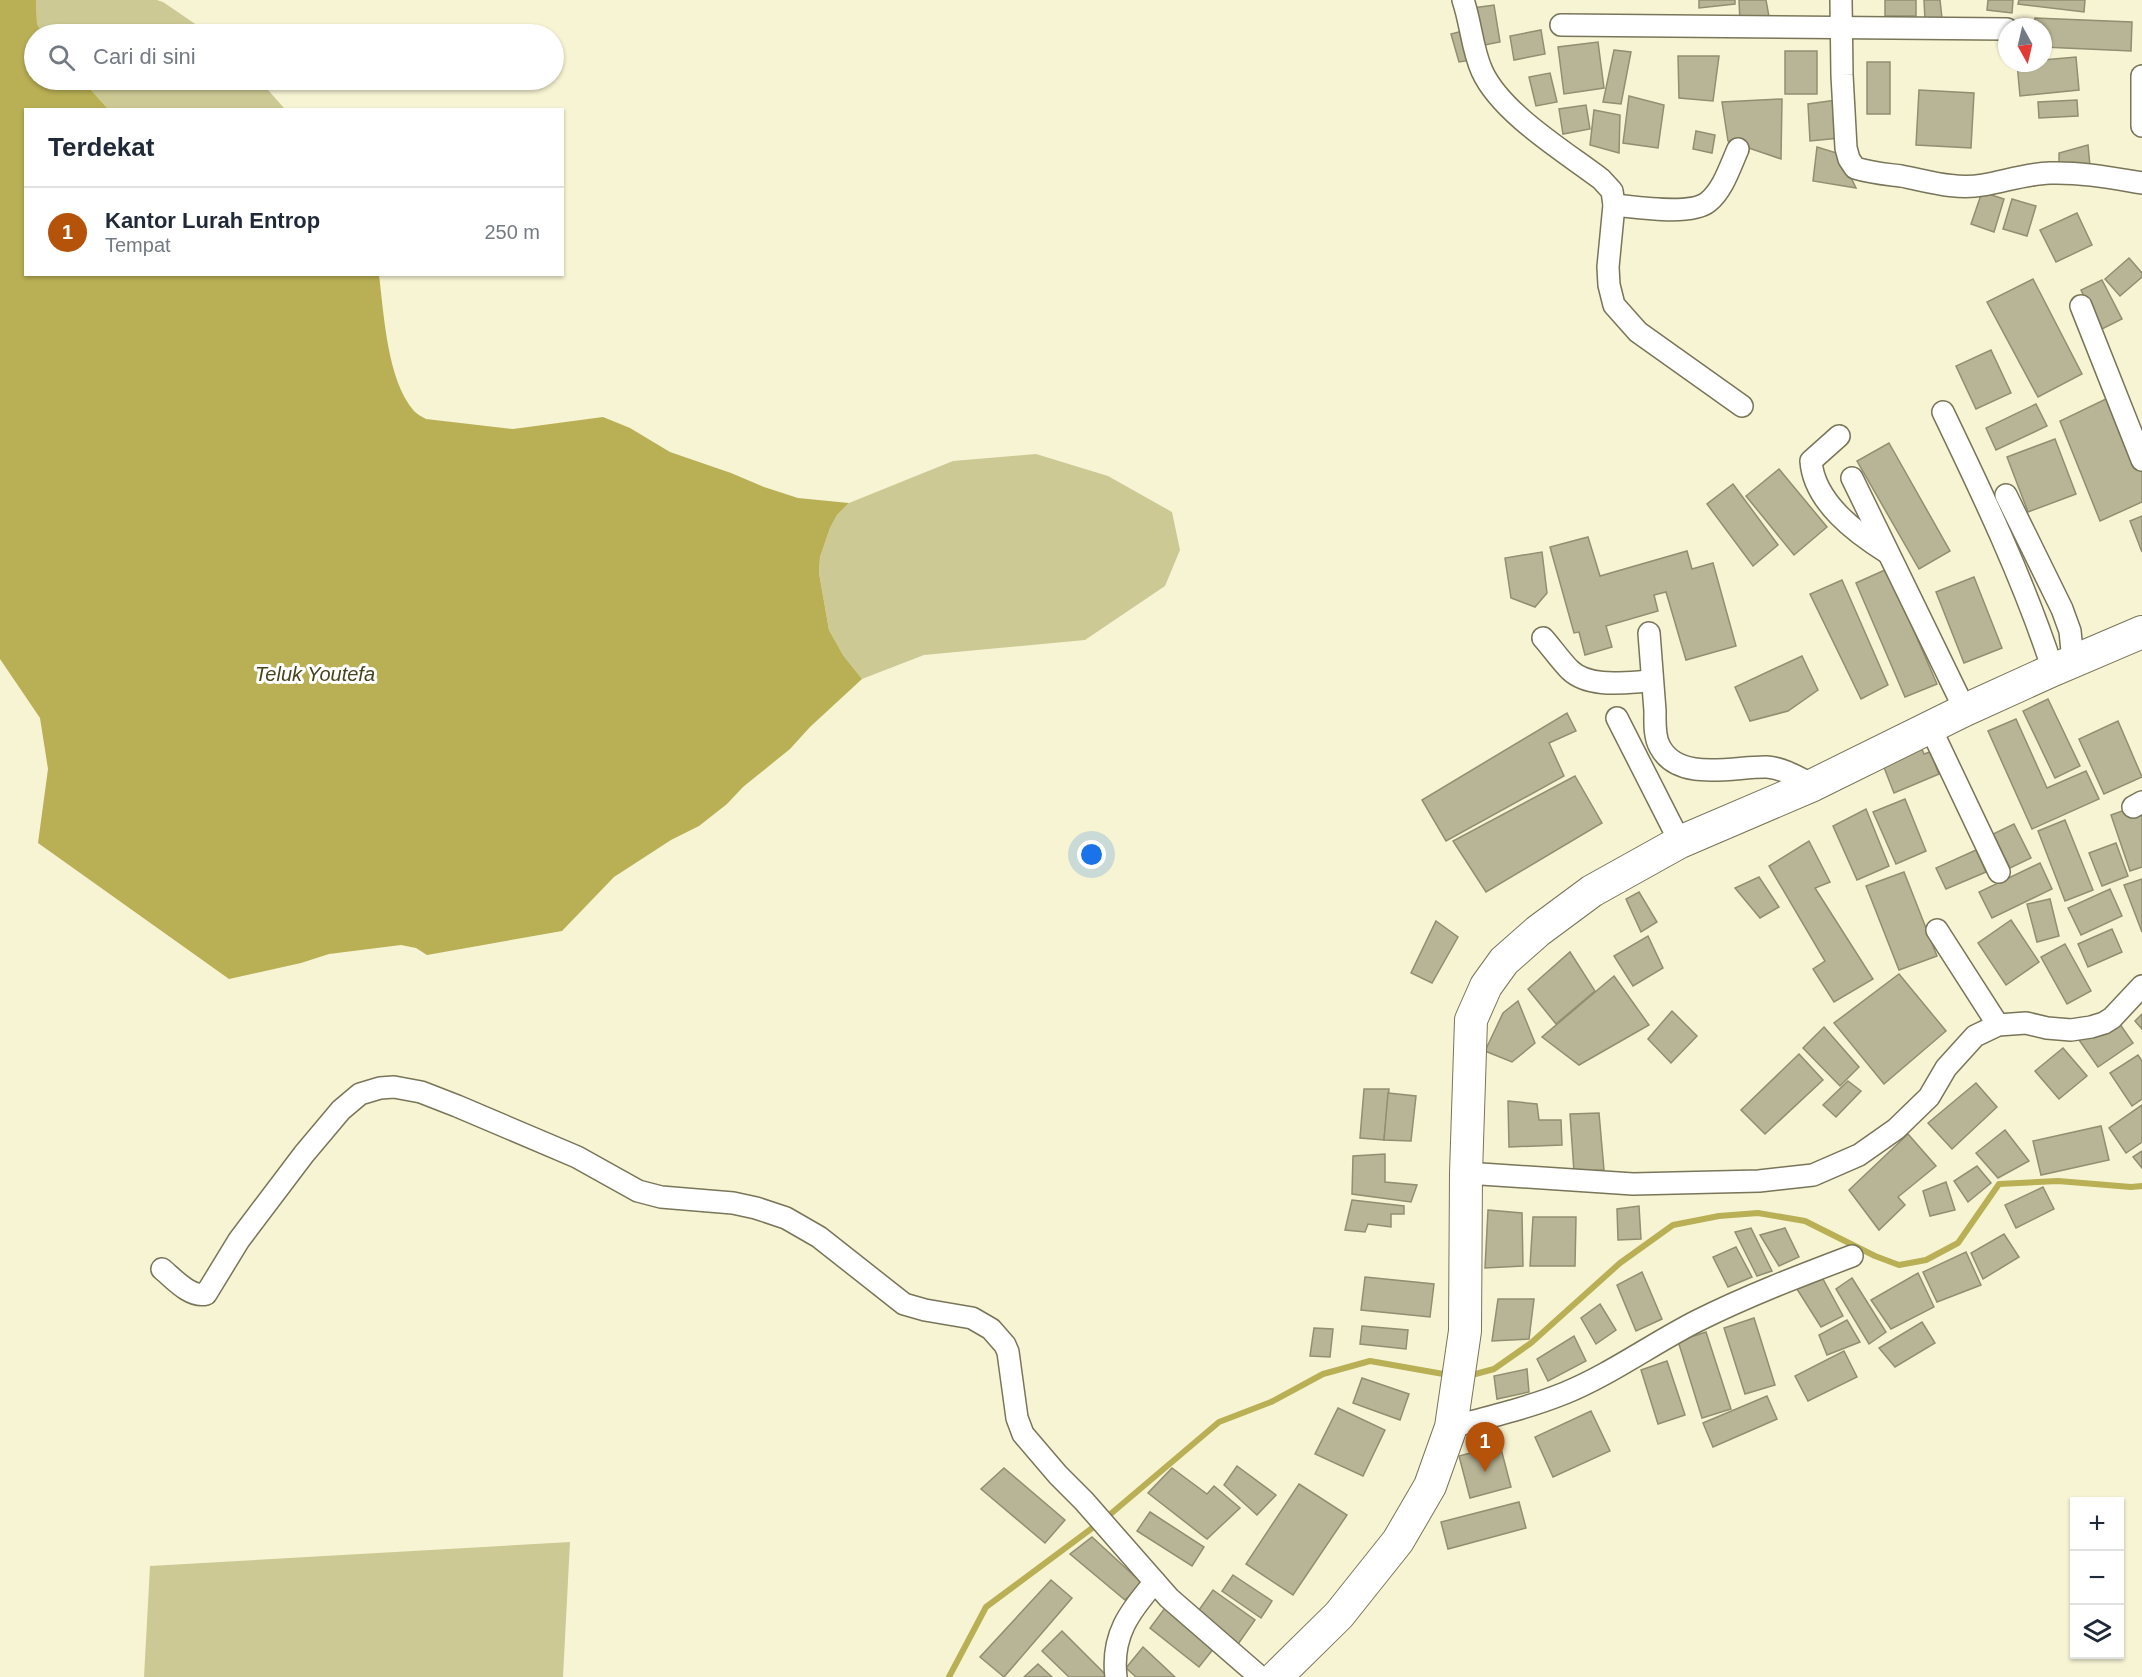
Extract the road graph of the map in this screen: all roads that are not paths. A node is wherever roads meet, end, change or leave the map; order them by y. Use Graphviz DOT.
graph roads {
  1 [pos="1463,0"];
  2 [pos="1841,0"];
  3 [pos="1561,25"];
  4 [pos="1842,27"];
  5 [pos="1998,29"];
  6 [pos="2142,76"];
  7 [pos="2142,126"];
  8 [pos="1738,149"];
  9 [pos="2142,183"];
  10 [pos="1614,206"];
  11 [pos="2081,306"];
  12 [pos="1742,406"];
  13 [pos="1943,412"];
  14 [pos="1839,436"];
  15 [pos="2142,460"];
  16 [pos="1852,478"];
  17 [pos="2006,495"];
  18 [pos="1889,553"];
  19 [pos="2142,632"];
  20 [pos="1649,633"];
  21 [pos="1542,638"];
  22 [pos="2063,665"];
  23 [pos="1652,681"];
  24 [pos="1965,710"];
  25 [pos="1617,718"];
  26 [pos="1931,729"];
  27 [pos="1813,785"];
  28 [pos="1680,842"];
  29 [pos="1999,872"];
  30 [pos="1937,930"];
  31 [pos="2142,986"];
  32 [pos="1998,1025"];
  33 [pos="1466,1173"];
  34 [pos="1852,1256"];
  35 [pos="162,1269"];
  36 [pos="1451,1427"];
  37 [pos="1149,1576"];
  38 [pos="1116,1677"];
  39 [pos="1260,1677"];
  40 [pos="1276,1677"];
  1 -- 10 [label="street"];
  2 -- 4 [label="street"];
  3 -- 4 [label="street"];
  4 -- 5 [label="street"];
  4 -- 9 [label="street"];
  6 -- 7 [label="street"];
  8 -- 10 [label="street"];
  10 -- 12 [label="street"];
  11 -- 15 [label="street"];
  13 -- 22 [label="street"];
  14 -- 18 [label="street"];
  16 -- 18 [label="street"];
  17 -- 22 [label="street"];
  18 -- 24 [label="street"];
  19 -- 22 [label="highway"];
  20 -- 23 [label="street"];
  21 -- 23 [label="street"];
  22 -- 24 [label="highway"];
  23 -- 27 [label="street"];
  24 -- 26 [label="highway"];
  25 -- 28 [label="street"];
  26 -- 27 [label="highway"];
  26 -- 29 [label="street"];
  27 -- 28 [label="highway"];
  28 -- 33 [label="highway"];
  30 -- 32 [label="street"];
  31 -- 32 [label="street"];
  32 -- 33 [label="street"];
  33 -- 36 [label="highway"];
  34 -- 36 [label="street"];
  35 -- 37 [label="street"];
  36 -- 40 [label="highway"];
  37 -- 38 [label="street"];
  37 -- 39 [label="street"];
}
